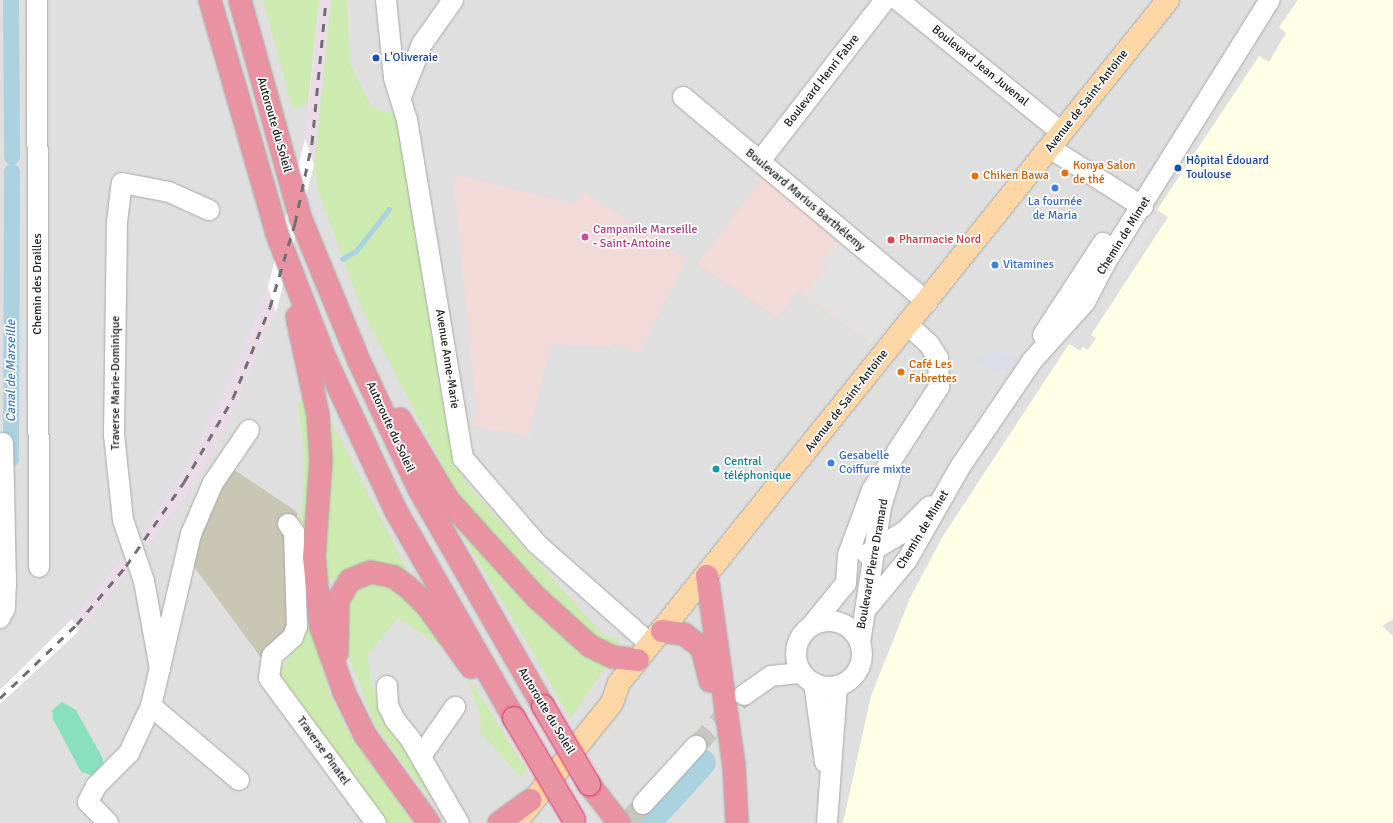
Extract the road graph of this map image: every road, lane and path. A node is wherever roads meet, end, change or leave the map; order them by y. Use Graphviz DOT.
graph roads {
  1 [pos="37,0"];
  2 [pos="210,0"];
  3 [pos="240,0"];
  4 [pos="386,0"];
  5 [pos="453,0"];
  6 [pos="884,0"];
  7 [pos="898,0"];
  8 [pos="1168,0"];
  9 [pos="1270,0"];
  10 [pos="401,97"];
  11 [pos="682,97"];
  12 [pos="1056,140"];
  13 [pos="760,162"];
  14 [pos="1137,203"];
  15 [pos="209,210"];
  16 [pos="277,234"];
  17 [pos="321,268"];
  18 [pos="927,302"];
  19 [pos="908,326"];
  20 [pos="249,430"];
  21 [pos="905,442"];
  22 [pos="2,443"];
  23 [pos="960,467"];
  24 [pos="881,507"];
  25 [pos="915,522"];
  26 [pos="288,524"];
  27 [pos="2,539"];
  28 [pos="875,550"];
  29 [pos="39,567"];
  30 [pos="848,571"];
  31 [pos="707,576"];
  32 [pos="867,608"];
  33 [pos="0,618"];
  34 [pos="812,624"];
  35 [pos="860,643"];
  36 [pos="650,645"];
  37 [pos="160,669"];
  38 [pos="338,674"];
  39 [pos="808,678"];
  40 [pos="387,686"];
  41 [pos="837,686"];
  42 [pos="744,695"];
  43 [pos="151,706"];
  44 [pos="455,707"];
  45 [pos="511,721"];
  46 [pos="696,746"];
  47 [pos="421,756"];
  48 [pos="239,780"];
  49 [pos="589,784"];
  50 [pos="829,796"];
  51 [pos="531,800"];
  52 [pos="643,804"];
  53 [pos="423,815"];
  54 [pos="575,821"];
  55 [pos="108,823"];
  56 [pos="376,823"];
  57 [pos="443,823"];
  58 [pos="458,823"];
  59 [pos="499,823"];
  60 [pos="516,823"];
  61 [pos="611,823"];
  62 [pos="619,823"];
  63 [pos="726,823"];
  64 [pos="737,823"];
  65 [pos="827,823"];
  1 -- 29 [label="street, Chemin des Drailles"];
  2 -- 16 [label="highway"];
  3 -- 17 [label="highway, Autoroute du Soleil"];
  4 -- 10 [label="street, Avenue Anne-Marie"];
  5 -- 10 [label="street"];
  6 -- 13 [label="street, Boulevard Henri Fabre"];
  7 -- 12 [label="street, Boulevard Jean Juvenal"];
  8 -- 12 [label="main road, Avenue de Saint-Antoine"];
  9 -- 14 [label="street, Chemin de Mimet"];
  10 -- 36 [label="street, Avenue Anne-Marie"];
  11 -- 13 [label="street, Boulevard Marius Barthélemy"];
  12 -- 14 [label="street, Boulevard Jean Juvenal"];
  12 -- 18 [label="main road, Avenue de Saint-Antoine"];
  13 -- 18 [label="street, Boulevard Marius Barthélemy"];
  14 -- 23 [label="street, Chemin de Mimet"];
  15 -- 37 [label="street, Traverse Marie-Dominique"];
  16 -- 38 [label="highway"];
  16 -- 45 [label="highway"];
  17 -- 36 [label="highway"];
  17 -- 49 [label="highway, Autoroute du Soleil, bridge"];
  18 -- 19 [label="main road, Avenue de Saint-Antoine"];
  19 -- 21 [label="street, Boulevard Pierre Dramard"];
  19 -- 31 [label="main road, Avenue de Saint-Antoine"];
  20 -- 37 [label="street"];
  21 -- 24 [label="street, Boulevard Pierre Dramard"];
  21 -- 30 [label="street, Boulevard Pierre Dramard"];
  22 -- 27 [label="street"];
  23 -- 25 [label="street, Chemin de Mimet"];
  23 -- 32 [label="street, Chemin de Mimet"];
  24 -- 25 [label="street"];
  24 -- 28 [label="street, Boulevard Pierre Dramard"];
  25 -- 28 [label="street, Chemin de Mimet"];
  26 -- 56 [label="street, Traverse Pinatel"];
  27 -- 33 [label="street"];
  28 -- 30 [label="street, Chemin de Mimet"];
  28 -- 32 [label="street, Boulevard Pierre Dramard"];
  30 -- 34 [label="street, Boulevard Pierre Dramard"];
  31 -- 36 [label="main road, Avenue de Saint-Antoine"];
  31 -- 64 [label="highway"];
  32 -- 35 [label="street, Boulevard Pierre Dramard"];
  34 -- 35 [label="street"];
  34 -- 39 [label="street"];
  35 -- 41 [label="street"];
  36 -- 51 [label="main road, Avenue de Saint-Antoine"];
  36 -- 63 [label="highway"];
  37 -- 43 [label="street"];
  38 -- 45 [label="highway"];
  38 -- 53 [label="highway"];
  39 -- 41 [label="street"];
  39 -- 42 [label="street"];
  39 -- 50 [label="street"];
  40 -- 47 [label="street"];
  41 -- 50 [label="street"];
  43 -- 48 [label="street"];
  43 -- 55 [label="street"];
  44 -- 47 [label="street"];
  45 -- 54 [label="highway, bridge"];
  46 -- 52 [label="street"];
  47 -- 58 [label="street"];
  49 -- 61 [label="highway, Autoroute du Soleil"];
  49 -- 62 [label="highway"];
  50 -- 65 [label="street"];
  51 -- 59 [label="highway"];
  51 -- 60 [label="main road, Avenue de Saint-Antoine"];
  53 -- 57 [label="highway"];
}
